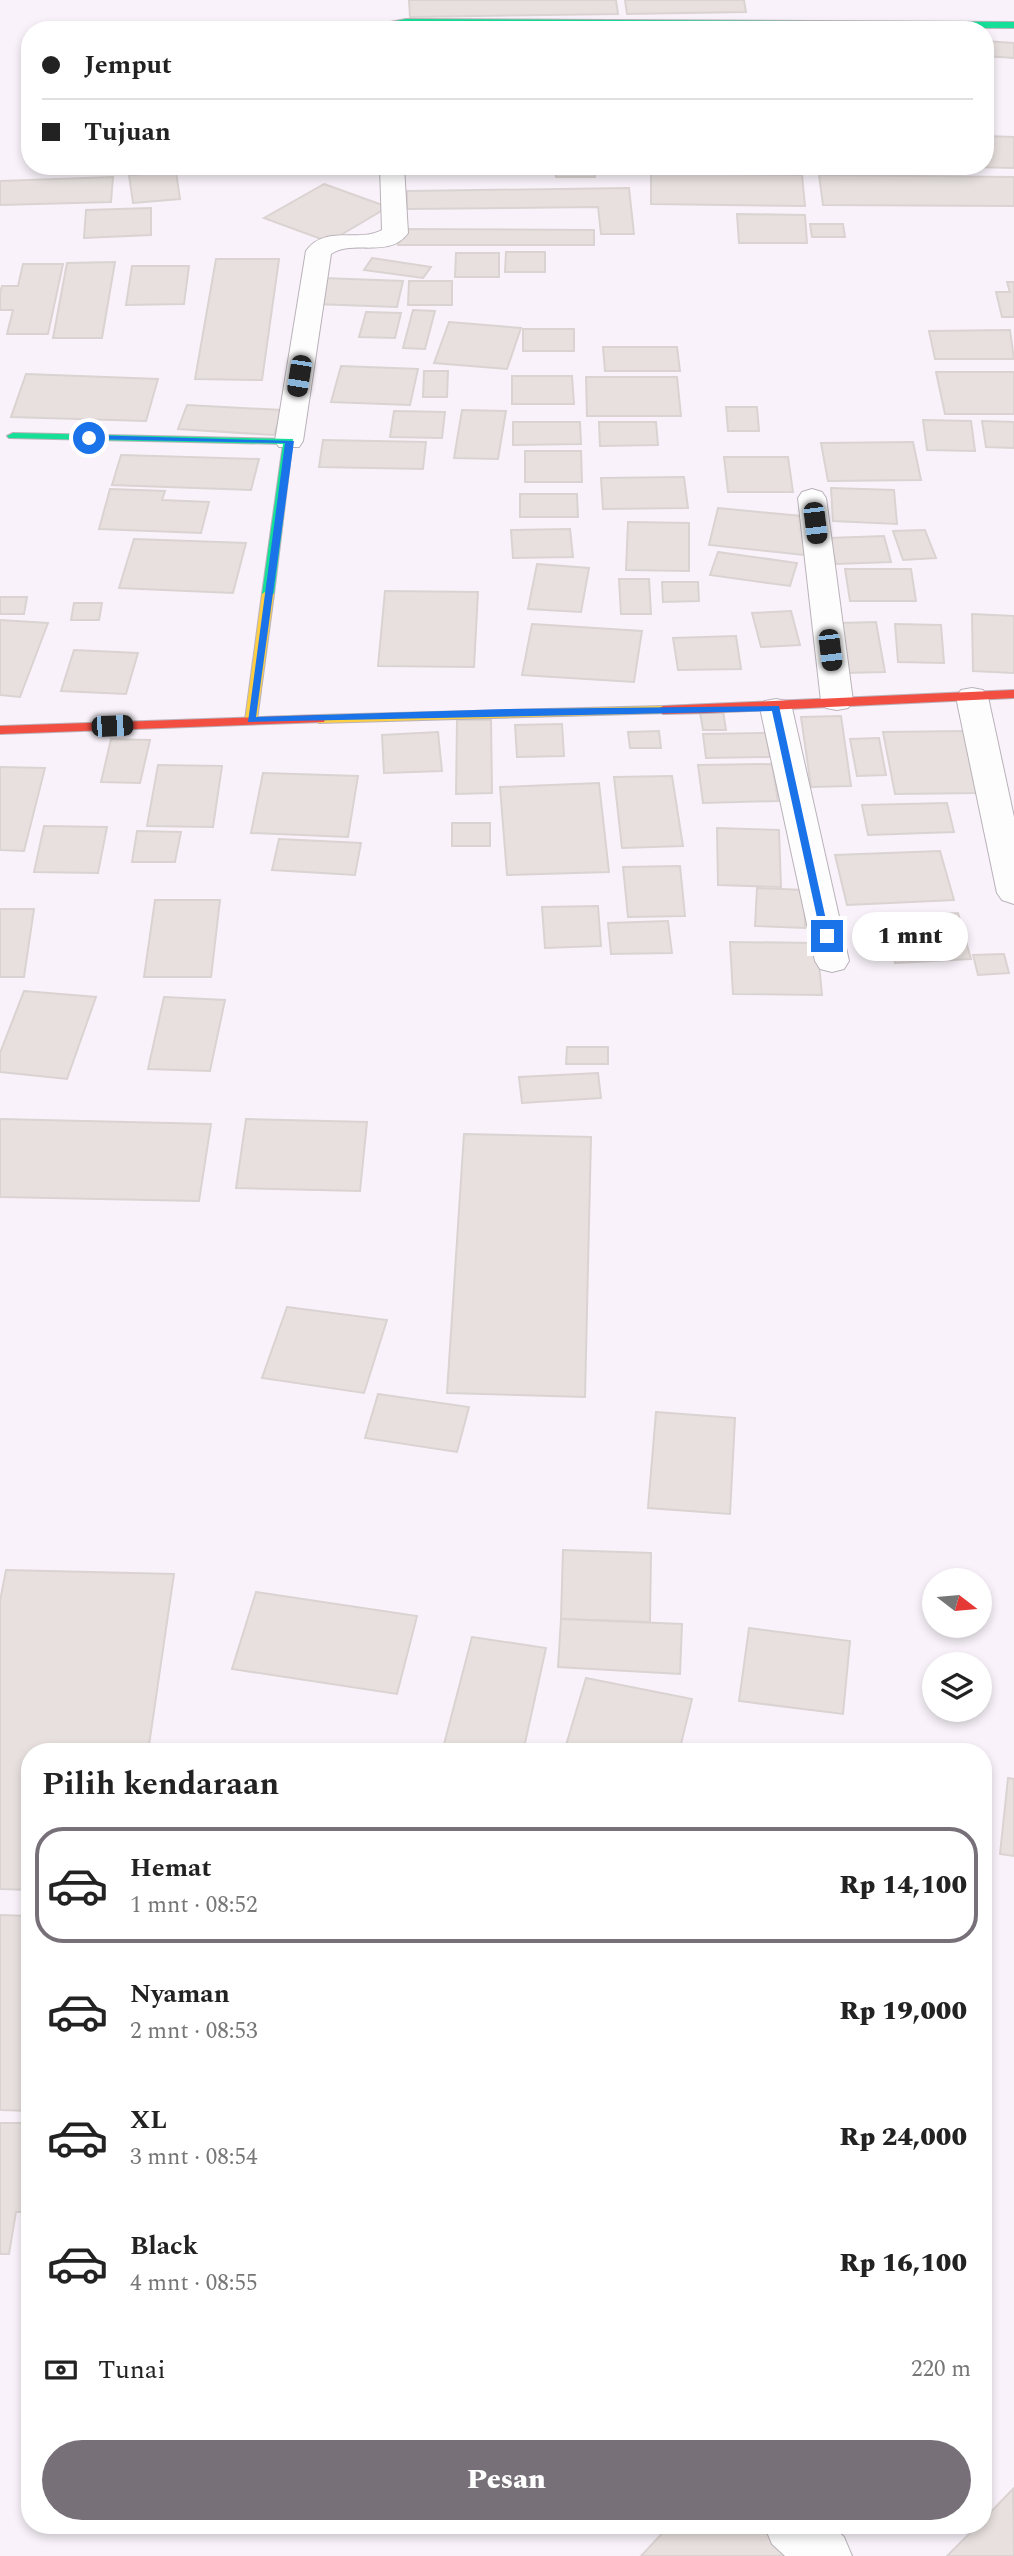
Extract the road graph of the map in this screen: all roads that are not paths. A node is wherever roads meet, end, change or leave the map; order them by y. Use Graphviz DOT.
graph roads {
  1 [pos="994,25"];
  2 [pos="1014,25"];
  3 [pos="392,175"];
  4 [pos="13,436"];
  5 [pos="289,441"];
  6 [pos="811,498"];
  7 [pos="1014,694"];
  8 [pos="972,697"];
  9 [pos="837,701"];
  10 [pos="776,708"];
  11 [pos="251,720"];
  12 [pos="0,730"];
  13 [pos="1014,893"];
  14 [pos="832,961"];
  15 [pos="801,2534"];
  16 [pos="825,2556"];
  1 -- 2 [label="street"];
  3 -- 5 [label="street"];
  4 -- 5 [label="street"];
  5 -- 11 [label="street"];
  6 -- 9 [label="street"];
  7 -- 8 [label="street"];
  8 -- 9 [label="street"];
  8 -- 13 [label="street"];
  9 -- 10 [label="street"];
  10 -- 11 [label="street"];
  10 -- 14 [label="street"];
  11 -- 12 [label="street"];
  15 -- 16 [label="street"];
}
